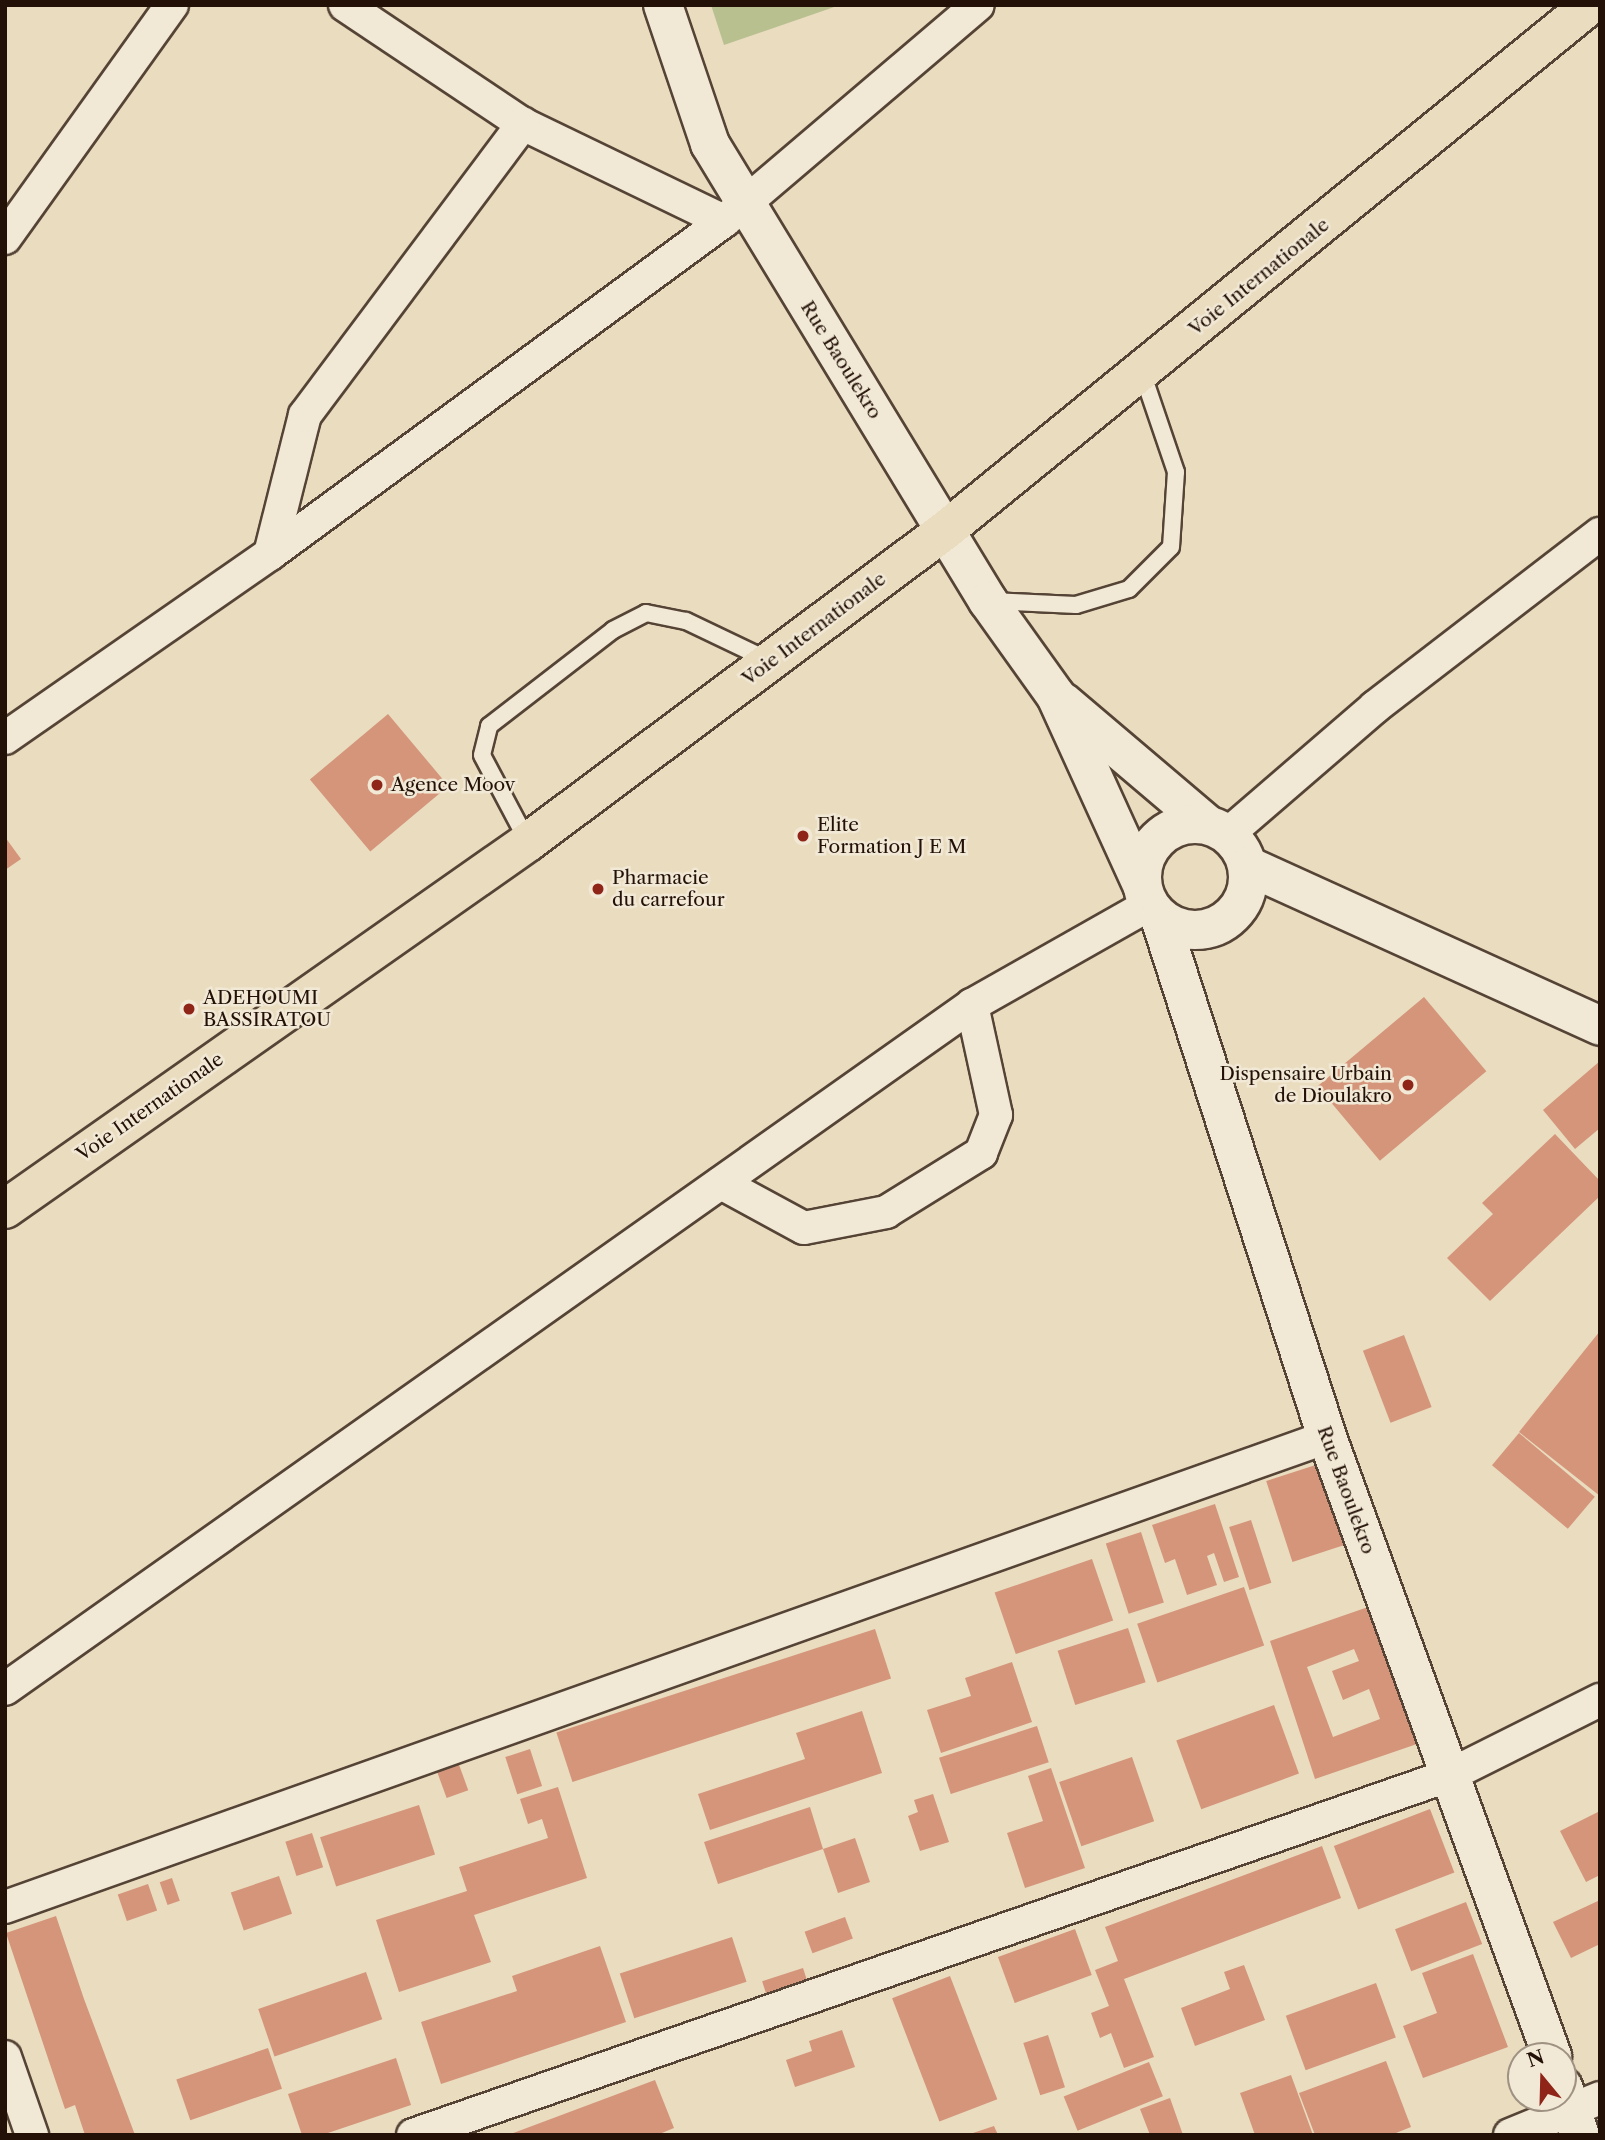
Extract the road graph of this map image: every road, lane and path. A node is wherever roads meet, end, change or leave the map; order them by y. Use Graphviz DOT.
graph roads {
  1 [pos="172,5"];
  2 [pos="345,5"];
  3 [pos="663,5"];
  4 [pos="978,5"];
  5 [pos="1590,5"];
  6 [pos="523,124"];
  7 [pos="734,213"];
  8 [pos="5,238"];
  9 [pos="1142,372"];
  10 [pos="947,529"];
  11 [pos="1600,534"];
  12 [pos="270,554"];
  13 [pos="988,601"];
  14 [pos="771,662"];
  15 [pos="1056,696"];
  16 [pos="5,738"];
  17 [pos="1218,830"];
  18 [pos="528,842"];
  19 [pos="1248,866"];
  20 [pos="1150,902"];
  21 [pos="972,1005"];
  22 [pos="1600,1026"];
  23 [pos="721,1182"];
  24 [pos="5,1209"];
  25 [pos="1326,1437"];
  26 [pos="5,1689"];
  27 [pos="1600,1700"];
  28 [pos="1450,1775"];
  29 [pos="5,1907"];
  30 [pos="1547,2042"];
  31 [pos="5,2057"];
  32 [pos="1579,2108"];
  33 [pos="32,2135"];
  34 [pos="413,2135"];
  35 [pos="1510,2135"];
  1 -- 8 [label="street"];
  2 -- 6 [label="street"];
  3 -- 7 [label="street, Rue Baoulekro"];
  4 -- 7 [label="street"];
  5 -- 9 [label="main road, Voie Internationale"];
  6 -- 7 [label="street"];
  6 -- 12 [label="street"];
  7 -- 10 [label="street, Rue Baoulekro"];
  7 -- 12 [label="street"];
  9 -- 10 [label="main road, Voie Internationale"];
  9 -- 13 [label="lane"];
  10 -- 13 [label="street, Rue Baoulekro"];
  10 -- 14 [label="main road, Voie Internationale"];
  11 -- 17 [label="street"];
  12 -- 16 [label="street"];
  13 -- 15 [label="street, Rue Baoulekro"];
  14 -- 18 [label="main road, Voie Internationale"];
  14 -- 18 [label="lane"];
  15 -- 17 [label="street, Rue Baoulekro"];
  15 -- 20 [label="street, Rue Baoulekro"];
  17 -- 19 [label="street"];
  17 -- 20 [label="street"];
  18 -- 24 [label="main road, Voie Internationale"];
  19 -- 20 [label="street"];
  19 -- 22 [label="street"];
  20 -- 21 [label="street"];
  20 -- 25 [label="street, Rue Baoulekro"];
  21 -- 23 [label="street"];
  21 -- 23 [label="street"];
  23 -- 26 [label="street"];
  25 -- 28 [label="street, Rue Baoulekro"];
  25 -- 29 [label="street"];
  27 -- 28 [label="street"];
  28 -- 30 [label="street, Rue Baoulekro"];
  28 -- 34 [label="street"];
  31 -- 33 [label="street"];
  32 -- 35 [label="street"];
}
